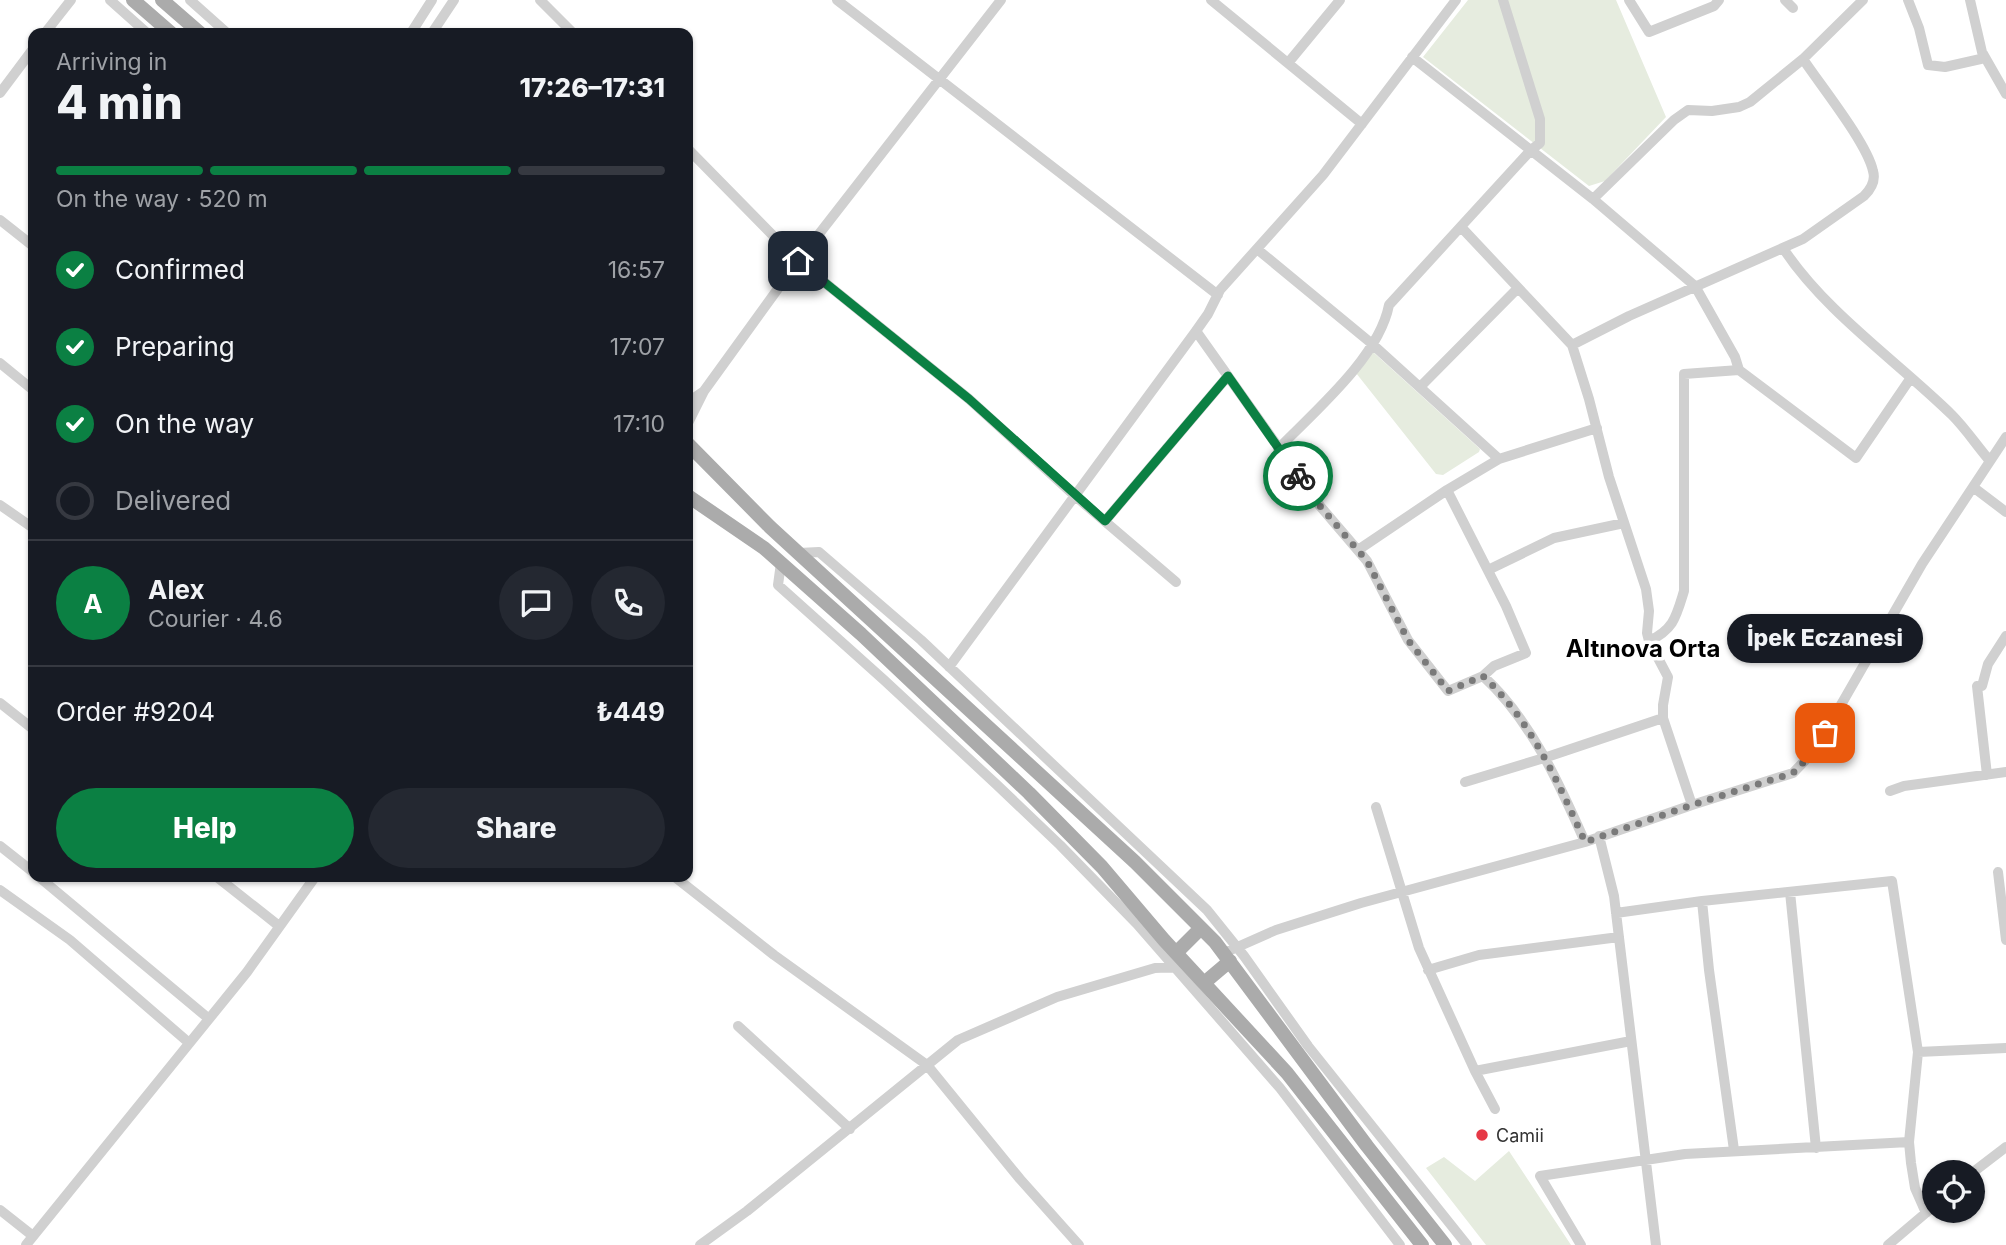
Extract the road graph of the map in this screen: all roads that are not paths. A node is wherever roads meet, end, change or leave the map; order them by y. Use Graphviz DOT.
graph roads {
  1 [pos="71,0"];
  2 [pos="110,0"];
  3 [pos="133,0"];
  4 [pos="162,0"];
  5 [pos="190,0"];
  6 [pos="432,0"];
  7 [pos="454,0"];
  8 [pos="540,0"];
  9 [pos="837,0"];
  10 [pos="1001,0"];
  11 [pos="1211,0"];
  12 [pos="1340,0"];
  13 [pos="1456,0"];
  14 [pos="1503,0"];
  15 [pos="1629,0"];
  16 [pos="1719,0"];
  17 [pos="1863,0"];
  18 [pos="1908,0"];
  19 [pos="1970,0"];
  20 [pos="49,28"];
  21 [pos="141,28"];
  22 [pos="165,28"];
  23 [pos="194,28"];
  24 [pos="221,28"];
  25 [pos="414,28"];
  26 [pos="435,28"];
  27 [pos="568,28"];
  28 [pos="28,56"];
  29 [pos="1412,57"];
  30 [pos="1985,58"];
  31 [pos="1803,59"];
  32 [pos="1288,63"];
  33 [pos="938,79"];
  34 [pos="0,93"];
  35 [pos="2006,94"];
  36 [pos="1362,124"];
  37 [pos="1531,150"];
  38 [pos="693,154"];
  39 [pos="1592,199"];
  40 [pos="0,220"];
  41 [pos="1461,227"];
  42 [pos="28,242"];
  43 [pos="1783,248"];
  44 [pos="1257,249"];
  45 [pos="798,261"];
  46 [pos="1695,286"];
  47 [pos="1518,288"];
  48 [pos="1218,295"];
  49 [pos="1196,331"];
  50 [pos="1371,344"];
  51 [pos="1572,345"];
  52 [pos="0,363"];
  53 [pos="1739,370"];
  54 [pos="1228,376"];
  55 [pos="1910,379"];
  56 [pos="28,386"];
  57 [pos="1420,387"];
  58 [pos="704,391"];
  59 [pos="693,399"];
  60 [pos="693,413"];
  61 [pos="1597,428"];
  62 [pos="2006,437"];
  63 [pos="693,449"];
  64 [pos="1278,449"];
  65 [pos="1499,459"];
  66 [pos="1990,461"];
  67 [pos="1972,487"];
  68 [pos="1447,490"];
  69 [pos="1074,495"];
  70 [pos="693,499"];
  71 [pos="0,505"];
  72 [pos="2006,512"];
  73 [pos="1105,521"];
  74 [pos="1624,523"];
  75 [pos="28,525"];
  76 [pos="1358,550"];
  77 [pos="799,553"];
  78 [pos="1488,570"];
  79 [pos="1176,582"];
  80 [pos="2006,636"];
  81 [pos="1649,641"];
  82 [pos="949,667"];
  83 [pos="1483,676"];
  84 [pos="0,703"];
  85 [pos="1663,718"];
  86 [pos="28,725"];
  87 [pos="1544,758"];
  88 [pos="2006,772"];
  89 [pos="1987,775"];
  90 [pos="1465,782"];
  91 [pos="1890,791"];
  92 [pos="1692,805"];
  93 [pos="1376,807"];
  94 [pos="1599,836"];
  95 [pos="1585,842"];
  96 [pos="0,846"];
  97 [pos="28,868"];
  98 [pos="1997,872"];
  99 [pos="45,882"];
  100 [pos="223,882"];
  101 [pos="311,882"];
  102 [pos="681,882"];
  103 [pos="0,890"];
  104 [pos="1401,892"];
  105 [pos="1790,892"];
  106 [pos="1702,901"];
  107 [pos="1616,913"];
  108 [pos="279,926"];
  109 [pos="1201,928"];
  110 [pos="1619,937"];
  111 [pos="2006,940"];
  112 [pos="1230,954"];
  113 [pos="1180,962"];
  114 [pos="1427,970"];
  115 [pos="1204,984"];
  116 [pos="208,1018"];
  117 [pos="738,1026"];
  118 [pos="1631,1041"];
  119 [pos="188,1042"];
  120 [pos="2006,1048"];
  121 [pos="1918,1052"];
  122 [pos="926,1065"];
  123 [pos="1475,1072"];
  124 [pos="1495,1109"];
  125 [pos="850,1129"];
  126 [pos="1909,1142"];
  127 [pos="2006,1147"];
  128 [pos="1816,1148"];
  129 [pos="1734,1150"];
  130 [pos="1646,1158"];
  131 [pos="1985,1163"];
  132 [pos="1922,1198"];
  133 [pos="0,1210"];
  134 [pos="1922,1217"];
  135 [pos="30,1240"];
  136 [pos="700,1245"];
  137 [pos="1079,1245"];
  138 [pos="1400,1245"];
  139 [pos="1422,1245"];
  140 [pos="1445,1245"];
  141 [pos="1467,1245"];
  142 [pos="1581,1245"];
  143 [pos="1656,1245"];
  144 [pos="1888,1245"];
  1 -- 20 [label="street"];
  2 -- 21 [label="street"];
  3 -- 22 [label="main road"];
  4 -- 23 [label="main road"];
  5 -- 24 [label="street"];
  6 -- 25 [label="street"];
  7 -- 26 [label="street"];
  8 -- 27 [label="street"];
  9 -- 33 [label="street"];
  10 -- 33 [label="street"];
  11 -- 32 [label="street"];
  12 -- 32 [label="street"];
  13 -- 29 [label="street"];
  14 -- 37 [label="street"];
  15 -- 16 [label="street"];
  17 -- 31 [label="street"];
  18 -- 30 [label="street"];
  19 -- 30 [label="street"];
  28 -- 34 [label="street"];
  29 -- 36 [label="street"];
  29 -- 37 [label="street"];
  30 -- 35 [label="street"];
  31 -- 39 [label="street"];
  31 -- 43 [label="street"];
  32 -- 36 [label="street"];
  33 -- 45 [label="street"];
  33 -- 48 [label="street"];
  36 -- 44 [label="street"];
  37 -- 39 [label="street"];
  37 -- 41 [label="street"];
  38 -- 45 [label="street"];
  39 -- 46 [label="street"];
  40 -- 42 [label="street"];
  41 -- 47 [label="street"];
  41 -- 50 [label="street"];
  43 -- 46 [label="street"];
  43 -- 55 [label="street"];
  44 -- 48 [label="street"];
  44 -- 50 [label="street"];
  45 -- 58 [label="street"];
  45 -- 69 [label="street"];
  46 -- 51 [label="street"];
  46 -- 53 [label="street"];
  47 -- 51 [label="street"];
  47 -- 57 [label="street"];
  48 -- 49 [label="street"];
  49 -- 54 [label="street"];
  49 -- 69 [label="street"];
  50 -- 57 [label="street"];
  50 -- 64 [label="street"];
  51 -- 61 [label="street"];
  52 -- 56 [label="street"];
  53 -- 55 [label="street"];
  53 -- 81 [label="street"];
  54 -- 64 [label="street"];
  54 -- 73 [label="street"];
  55 -- 66 [label="street"];
  57 -- 65 [label="street"];
  58 -- 59 [label="street"];
  58 -- 60 [label="street"];
  61 -- 65 [label="street"];
  61 -- 74 [label="street"];
  62 -- 66 [label="street"];
  63 -- 77 [label="main road"];
  64 -- 76 [label="street"];
  65 -- 68 [label="street"];
  66 -- 67 [label="street"];
  67 -- 72 [label="street"];
  67 -- 92 [label="street"];
  68 -- 76 [label="street"];
  68 -- 78 [label="street"];
  69 -- 73 [label="street"];
  69 -- 82 [label="street"];
  70 -- 113 [label="main road"];
  71 -- 75 [label="street"];
  73 -- 79 [label="street"];
  74 -- 78 [label="street"];
  74 -- 81 [label="street"];
  76 -- 83 [label="street"];
  77 -- 82 [label="street"];
  77 -- 109 [label="main road"];
  78 -- 83 [label="street"];
  80 -- 89 [label="street"];
  81 -- 85 [label="street"];
  82 -- 112 [label="street"];
  83 -- 87 [label="street"];
  84 -- 86 [label="street"];
  85 -- 87 [label="street"];
  85 -- 92 [label="street"];
  87 -- 90 [label="street"];
  87 -- 95 [label="street"];
  88 -- 89 [label="street"];
  89 -- 91 [label="street"];
  92 -- 94 [label="street"];
  93 -- 104 [label="street"];
  94 -- 95 [label="street"];
  94 -- 107 [label="street"];
  95 -- 104 [label="street"];
  96 -- 97 [label="street"];
  98 -- 111 [label="street"];
  99 -- 116 [label="street"];
  100 -- 108 [label="street"];
  101 -- 108 [label="street"];
  102 -- 122 [label="street"];
  103 -- 119 [label="street"];
  104 -- 112 [label="street"];
  104 -- 114 [label="street"];
  105 -- 106 [label="street"];
  105 -- 121 [label="street"];
  105 -- 128 [label="street"];
  106 -- 107 [label="street"];
  106 -- 129 [label="street"];
  107 -- 110 [label="street"];
  108 -- 116 [label="street"];
  109 -- 112 [label="main road"];
  109 -- 113 [label="main road"];
  110 -- 114 [label="street"];
  110 -- 118 [label="street"];
  112 -- 115 [label="main road"];
  112 -- 140 [label="main road"];
  112 -- 141 [label="street"];
  113 -- 115 [label="main road"];
  113 -- 122 [label="street"];
  113 -- 138 [label="street"];
  114 -- 123 [label="street"];
  115 -- 139 [label="main road"];
  116 -- 119 [label="street"];
  117 -- 125 [label="street"];
  118 -- 123 [label="street"];
  118 -- 130 [label="street"];
  119 -- 135 [label="street"];
  120 -- 121 [label="street"];
  121 -- 126 [label="street"];
  122 -- 125 [label="street"];
  122 -- 137 [label="street"];
  123 -- 124 [label="street"];
  125 -- 136 [label="street"];
  126 -- 128 [label="street"];
  126 -- 132 [label="street"];
  127 -- 131 [label="street"];
  128 -- 129 [label="street"];
  129 -- 130 [label="street"];
  130 -- 142 [label="street"];
  130 -- 143 [label="street"];
  133 -- 135 [label="street"];
  134 -- 144 [label="street"];
}
